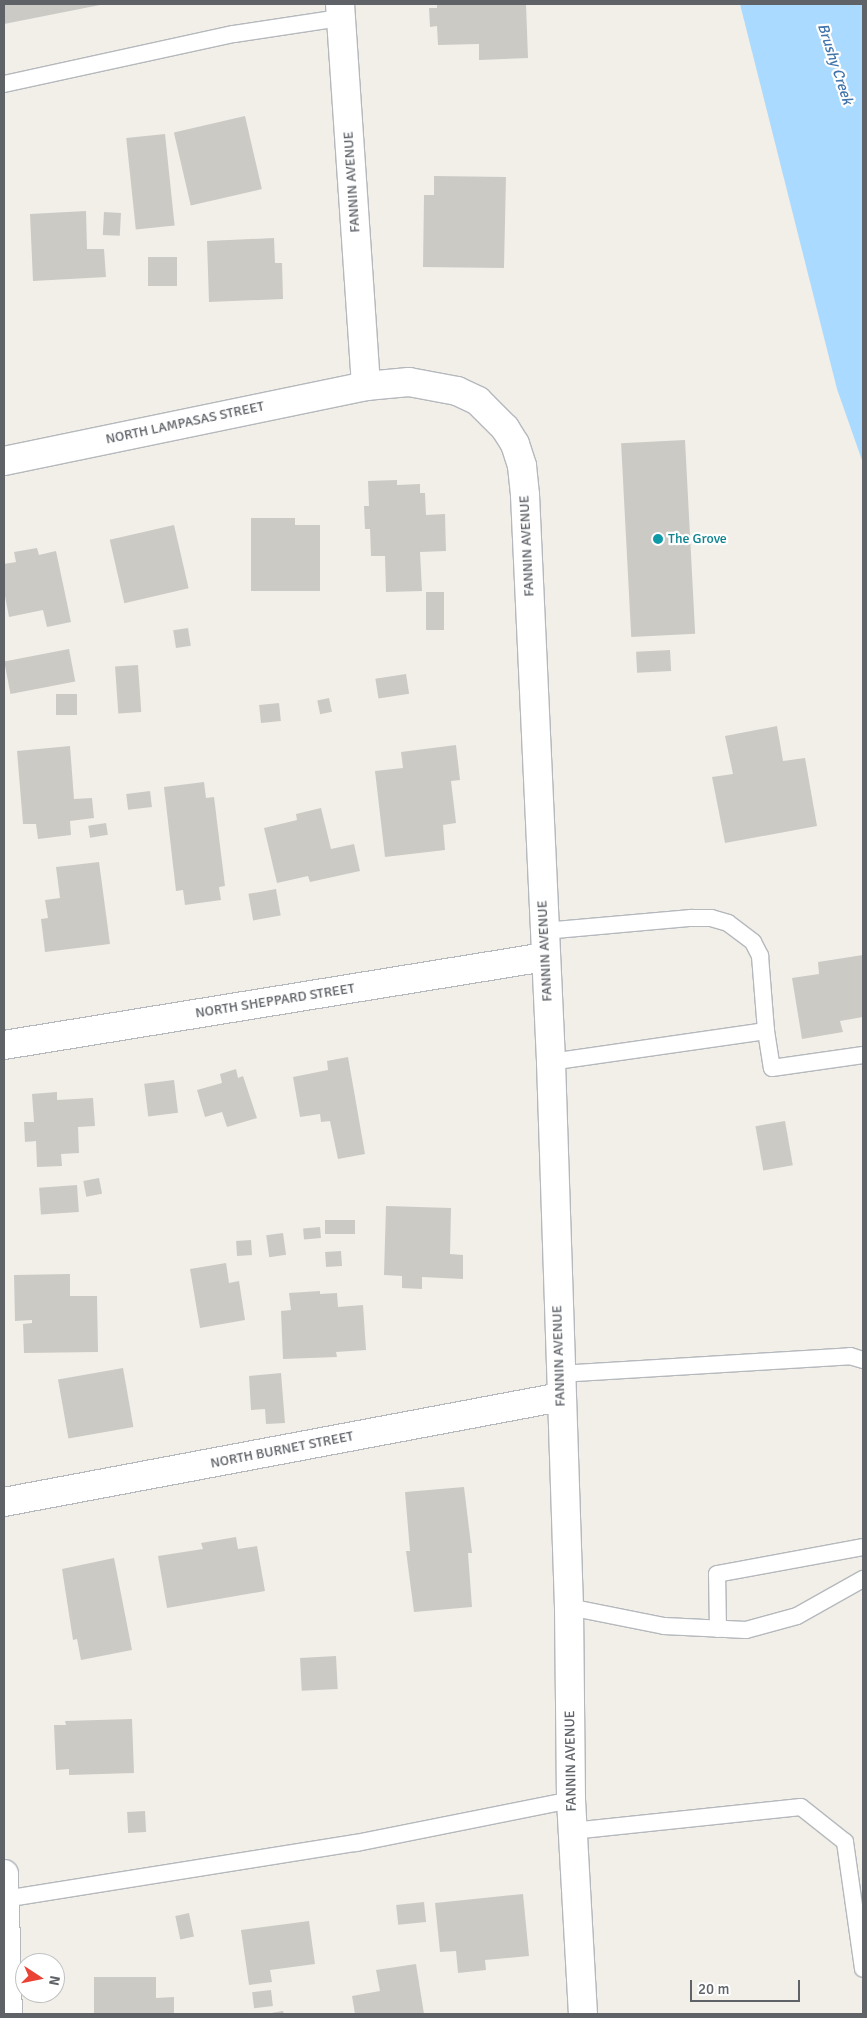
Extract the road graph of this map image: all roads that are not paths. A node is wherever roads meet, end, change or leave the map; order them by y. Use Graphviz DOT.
graph roads {
  1 [pos="340,11"];
  2 [pos="4,84"];
  3 [pos="366,386"];
  4 [pos="4,461"];
  5 [pos="544,944"];
  6 [pos="766,1031"];
  7 [pos="4,1044"];
  8 [pos="863,1054"];
  9 [pos="551,1062"];
  10 [pos="863,1360"];
  11 [pos="560,1385"];
  12 [pos="4,1502"];
  13 [pos="863,1547"];
  14 [pos="863,1579"];
  15 [pos="569,1607"];
  16 [pos="718,1629"];
  17 [pos="571,1800"];
  18 [pos="572,1831"];
  19 [pos="4,1887"];
  20 [pos="863,1968"];
  21 [pos="8,2014"];
  22 [pos="583,2014"];
  1 -- 2 [label="lane"];
  1 -- 3 [label="street, FANNIN AVENUE"];
  3 -- 4 [label="street, NORTH LAMPASAS STREET"];
  3 -- 5 [label="street, FANNIN AVENUE"];
  5 -- 6 [label="lane"];
  5 -- 7 [label="street, NORTH SHEPPARD STREET"];
  5 -- 9 [label="street, FANNIN AVENUE"];
  6 -- 8 [label="lane"];
  6 -- 9 [label="lane"];
  9 -- 11 [label="street, FANNIN AVENUE"];
  10 -- 11 [label="lane"];
  11 -- 12 [label="street, NORTH BURNET STREET"];
  11 -- 15 [label="street, FANNIN AVENUE"];
  13 -- 16 [label="lane"];
  14 -- 16 [label="lane"];
  15 -- 16 [label="lane"];
  15 -- 17 [label="street, FANNIN AVENUE"];
  17 -- 18 [label="street, FANNIN AVENUE"];
  17 -- 19 [label="lane"];
  18 -- 20 [label="lane"];
  18 -- 22 [label="street, FANNIN AVENUE"];
  19 -- 21 [label="street"];
}
